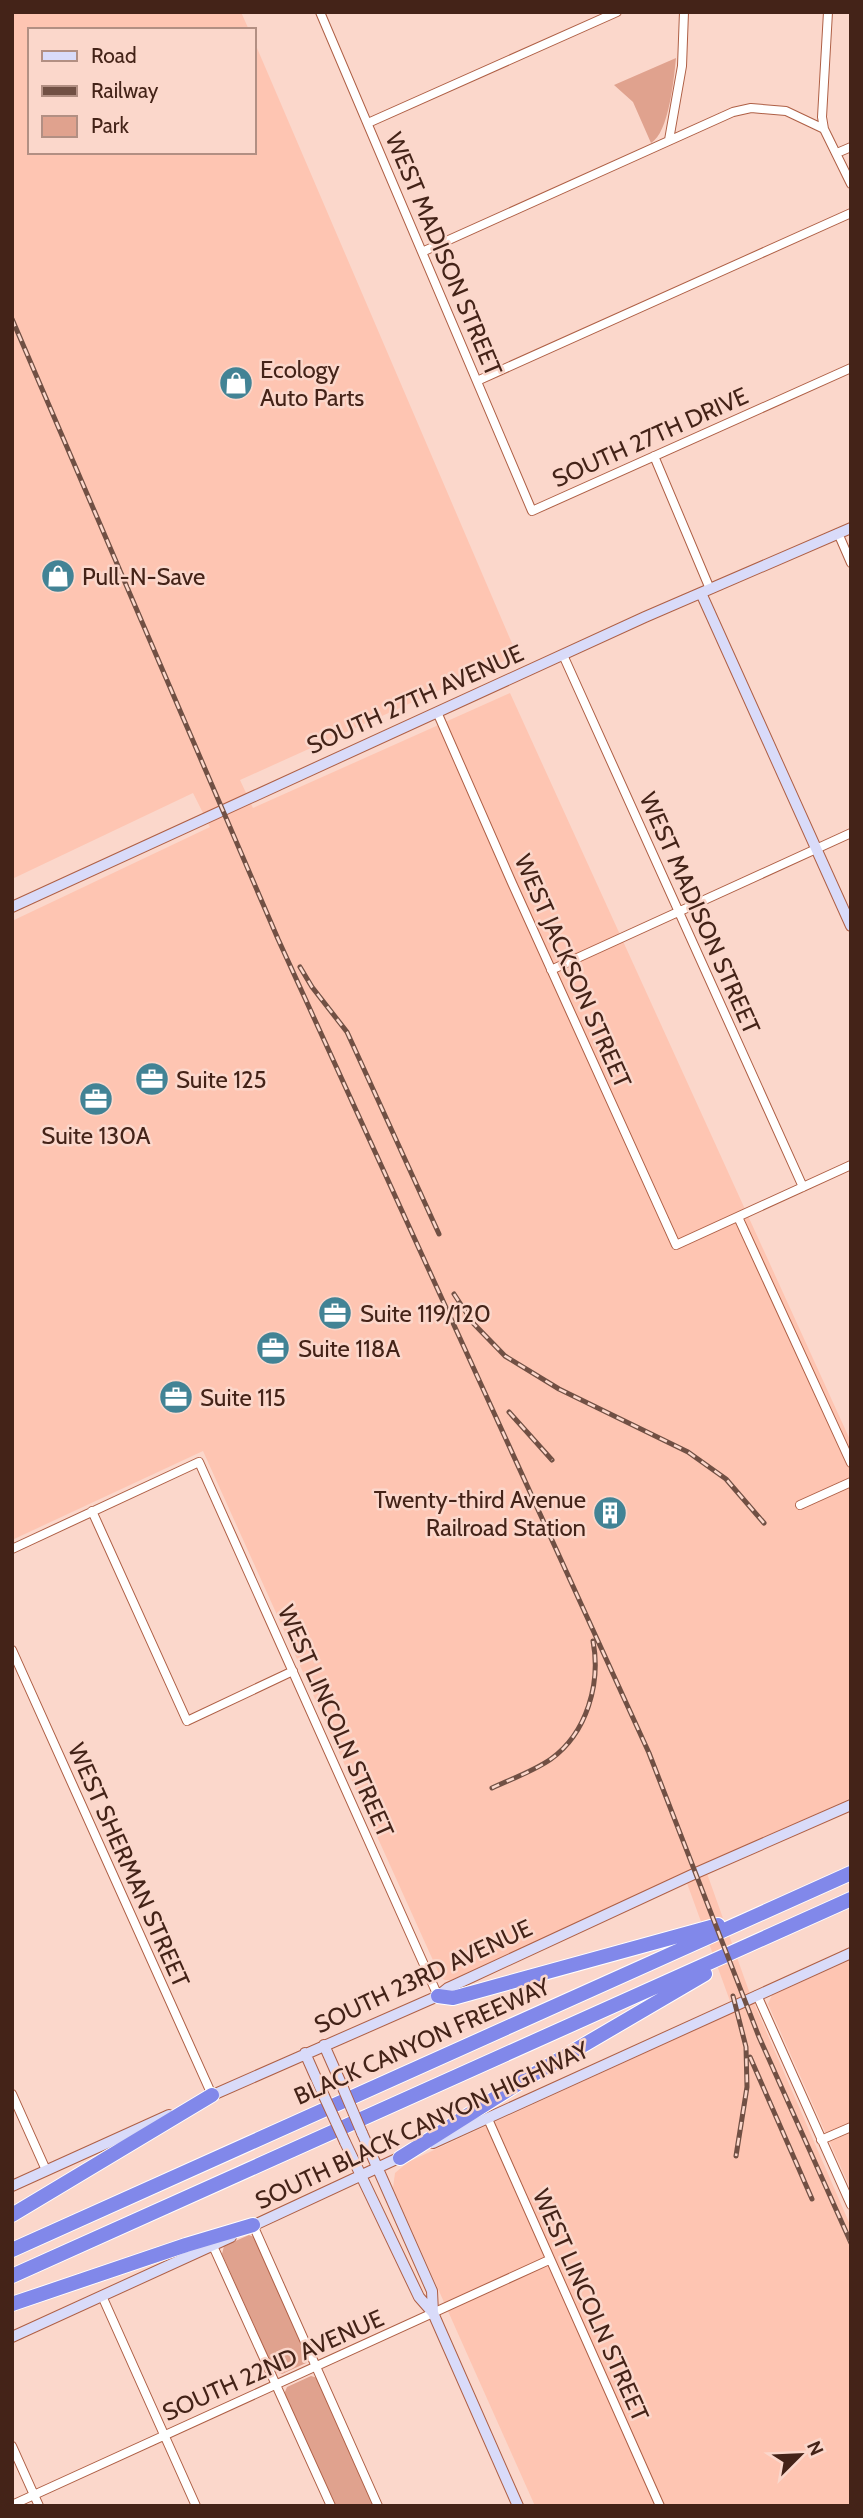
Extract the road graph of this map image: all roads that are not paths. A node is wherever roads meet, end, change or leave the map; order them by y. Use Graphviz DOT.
graph roads {
  1 [pos="320,12"];
  2 [pos="617,12"];
  3 [pos="684,12"];
  4 [pos="828,12"];
  5 [pos="368,123"];
  6 [pos="824,129"];
  7 [pos="669,141"];
  8 [pos="851,147"];
  9 [pos="838,153"];
  10 [pos="851,184"];
  11 [pos="851,213"];
  12 [pos="422,252"];
  13 [pos="851,368"];
  14 [pos="477,381"];
  15 [pos="654,456"];
  16 [pos="532,511"];
  17 [pos="851,528"];
  18 [pos="838,533"];
  19 [pos="851,563"];
  20 [pos="705,591"];
  21 [pos="563,655"];
  22 [pos="437,712"];
  23 [pos="851,833"];
  24 [pos="816,849"];
  25 [pos="12,907"];
  26 [pos="678,912"];
  27 [pos="851,926"];
  28 [pos="551,970"];
  29 [pos="851,1165"];
  30 [pos="803,1187"];
  31 [pos="738,1217"];
  32 [pos="851,1463"];
  33 [pos="851,1482"];
  34 [pos="800,1505"];
  35 [pos="92,1510"];
  36 [pos="12,1549"];
  37 [pos="12,1650"];
  38 [pos="293,1671"];
  39 [pos="851,1805"];
  40 [pos="851,1873"];
  41 [pos="851,1899"];
  42 [pos="773,1908"];
  43 [pos="765,1938"];
  44 [pos="851,1953"];
  45 [pos="757,1995"];
  46 [pos="438,1996"];
  47 [pos="324,2045"];
  48 [pos="305,2053"];
  49 [pos="12,2094"];
  50 [pos="212,2095"];
  51 [pos="488,2119"];
  52 [pos="851,2127"];
  53 [pos="821,2140"];
  54 [pos="400,2158"];
  55 [pos="379,2169"];
  56 [pos="46,2170"];
  57 [pos="361,2177"];
  58 [pos="12,2186"];
  59 [pos="851,2205"];
  60 [pos="12,2215"];
  61 [pos="253,2225"];
  62 [pos="213,2246"];
  63 [pos="12,2250"];
  64 [pos="549,2260"];
  65 [pos="12,2276"];
  66 [pos="102,2296"];
  67 [pos="12,2304"];
  68 [pos="433,2313"];
  69 [pos="12,2337"];
  70 [pos="316,2366"];
  71 [pos="277,2384"];
  72 [pos="165,2435"];
  73 [pos="12,2446"];
  74 [pos="34,2495"];
  75 [pos="12,2505"];
  76 [pos="39,2506"];
  77 [pos="196,2506"];
  78 [pos="331,2506"];
  79 [pos="378,2506"];
  80 [pos="518,2506"];
  81 [pos="660,2506"];
  1 -- 5 [label="street, WEST MADISON STREET"];
  2 -- 5 [label="street"];
  3 -- 7 [label="street"];
  4 -- 6 [label="street"];
  5 -- 12 [label="street, WEST MADISON STREET"];
  6 -- 7 [label="street"];
  6 -- 9 [label="street"];
  7 -- 12 [label="street"];
  8 -- 9 [label="street"];
  9 -- 10 [label="street"];
  11 -- 14 [label="street"];
  12 -- 14 [label="street, WEST MADISON STREET"];
  13 -- 15 [label="street, SOUTH 27TH DRIVE"];
  14 -- 16 [label="street, WEST MADISON STREET"];
  15 -- 16 [label="street, SOUTH 27TH DRIVE"];
  15 -- 20 [label="street"];
  17 -- 18 [label="main road, SOUTH 27TH AVENUE"];
  18 -- 19 [label="street"];
  18 -- 20 [label="main road, SOUTH 27TH AVENUE"];
  20 -- 21 [label="main road, SOUTH 27TH AVENUE"];
  20 -- 24 [label="main road"];
  21 -- 22 [label="main road, SOUTH 27TH AVENUE"];
  21 -- 26 [label="street, WEST MADISON STREET"];
  22 -- 25 [label="main road, SOUTH 27TH AVENUE"];
  22 -- 28 [label="street, WEST JACKSON STREET"];
  23 -- 24 [label="street"];
  24 -- 26 [label="street"];
  24 -- 27 [label="main road"];
  26 -- 28 [label="street"];
  26 -- 30 [label="street, WEST MADISON STREET"];
  28 -- 31 [label="street, WEST JACKSON STREET"];
  29 -- 30 [label="street"];
  30 -- 31 [label="street"];
  31 -- 32 [label="street"];
  33 -- 34 [label="street"];
  35 -- 36 [label="street"];
  35 -- 38 [label="street, WEST LINCOLN STREET"];
  35 -- 38 [label="street"];
  37 -- 50 [label="street, WEST SHERMAN STREET"];
  38 -- 46 [label="street, WEST LINCOLN STREET"];
  39 -- 46 [label="main road, SOUTH 23RD AVENUE"];
  40 -- 42 [label="highway, BLACK CANYON FREEWAY"];
  41 -- 43 [label="highway, BLACK CANYON FREEWAY"];
  42 -- 46 [label="highway"];
  42 -- 63 [label="highway, BLACK CANYON FREEWAY"];
  43 -- 54 [label="highway"];
  43 -- 65 [label="highway, BLACK CANYON FREEWAY"];
  44 -- 45 [label="main road, SOUTH BLACK CANYON HIGHWAY"];
  45 -- 51 [label="main road, SOUTH BLACK CANYON HIGHWAY"];
  45 -- 53 [label="street"];
  46 -- 47 [label="main road, SOUTH 23RD AVENUE"];
  47 -- 48 [label="main road, SOUTH 23RD AVENUE"];
  47 -- 55 [label="main road, bridge"];
  48 -- 50 [label="main road, SOUTH 23RD AVENUE"];
  48 -- 57 [label="main road, bridge"];
  49 -- 56 [label="street"];
  50 -- 56 [label="main road, SOUTH 23RD AVENUE"];
  50 -- 60 [label="highway"];
  51 -- 54 [label="main road, SOUTH BLACK CANYON HIGHWAY"];
  51 -- 64 [label="street, WEST LINCOLN STREET"];
  52 -- 53 [label="street"];
  53 -- 59 [label="street"];
  54 -- 55 [label="main road, SOUTH BLACK CANYON HIGHWAY"];
  55 -- 57 [label="main road, SOUTH BLACK CANYON HIGHWAY"];
  55 -- 68 [label="main road"];
  56 -- 58 [label="main road, SOUTH 23RD AVENUE"];
  57 -- 61 [label="main road, SOUTH BLACK CANYON HIGHWAY"];
  57 -- 68 [label="main road"];
  61 -- 62 [label="main road, SOUTH BLACK CANYON HIGHWAY"];
  61 -- 67 [label="highway"];
  61 -- 70 [label="street"];
  62 -- 66 [label="main road, SOUTH BLACK CANYON HIGHWAY"];
  62 -- 71 [label="street"];
  64 -- 68 [label="street, SOUTH 22ND AVENUE"];
  64 -- 81 [label="street, WEST LINCOLN STREET"];
  66 -- 69 [label="main road, SOUTH BLACK CANYON HIGHWAY"];
  66 -- 72 [label="street"];
  68 -- 70 [label="street, SOUTH 22ND AVENUE"];
  68 -- 80 [label="main road"];
  70 -- 71 [label="street, SOUTH 22ND AVENUE"];
  70 -- 79 [label="street"];
  71 -- 72 [label="street, SOUTH 22ND AVENUE"];
  71 -- 78 [label="street"];
  72 -- 74 [label="street, SOUTH 22ND AVENUE"];
  72 -- 77 [label="street"];
  73 -- 74 [label="street"];
  74 -- 75 [label="street, SOUTH 22ND AVENUE"];
  74 -- 76 [label="street"];
}
